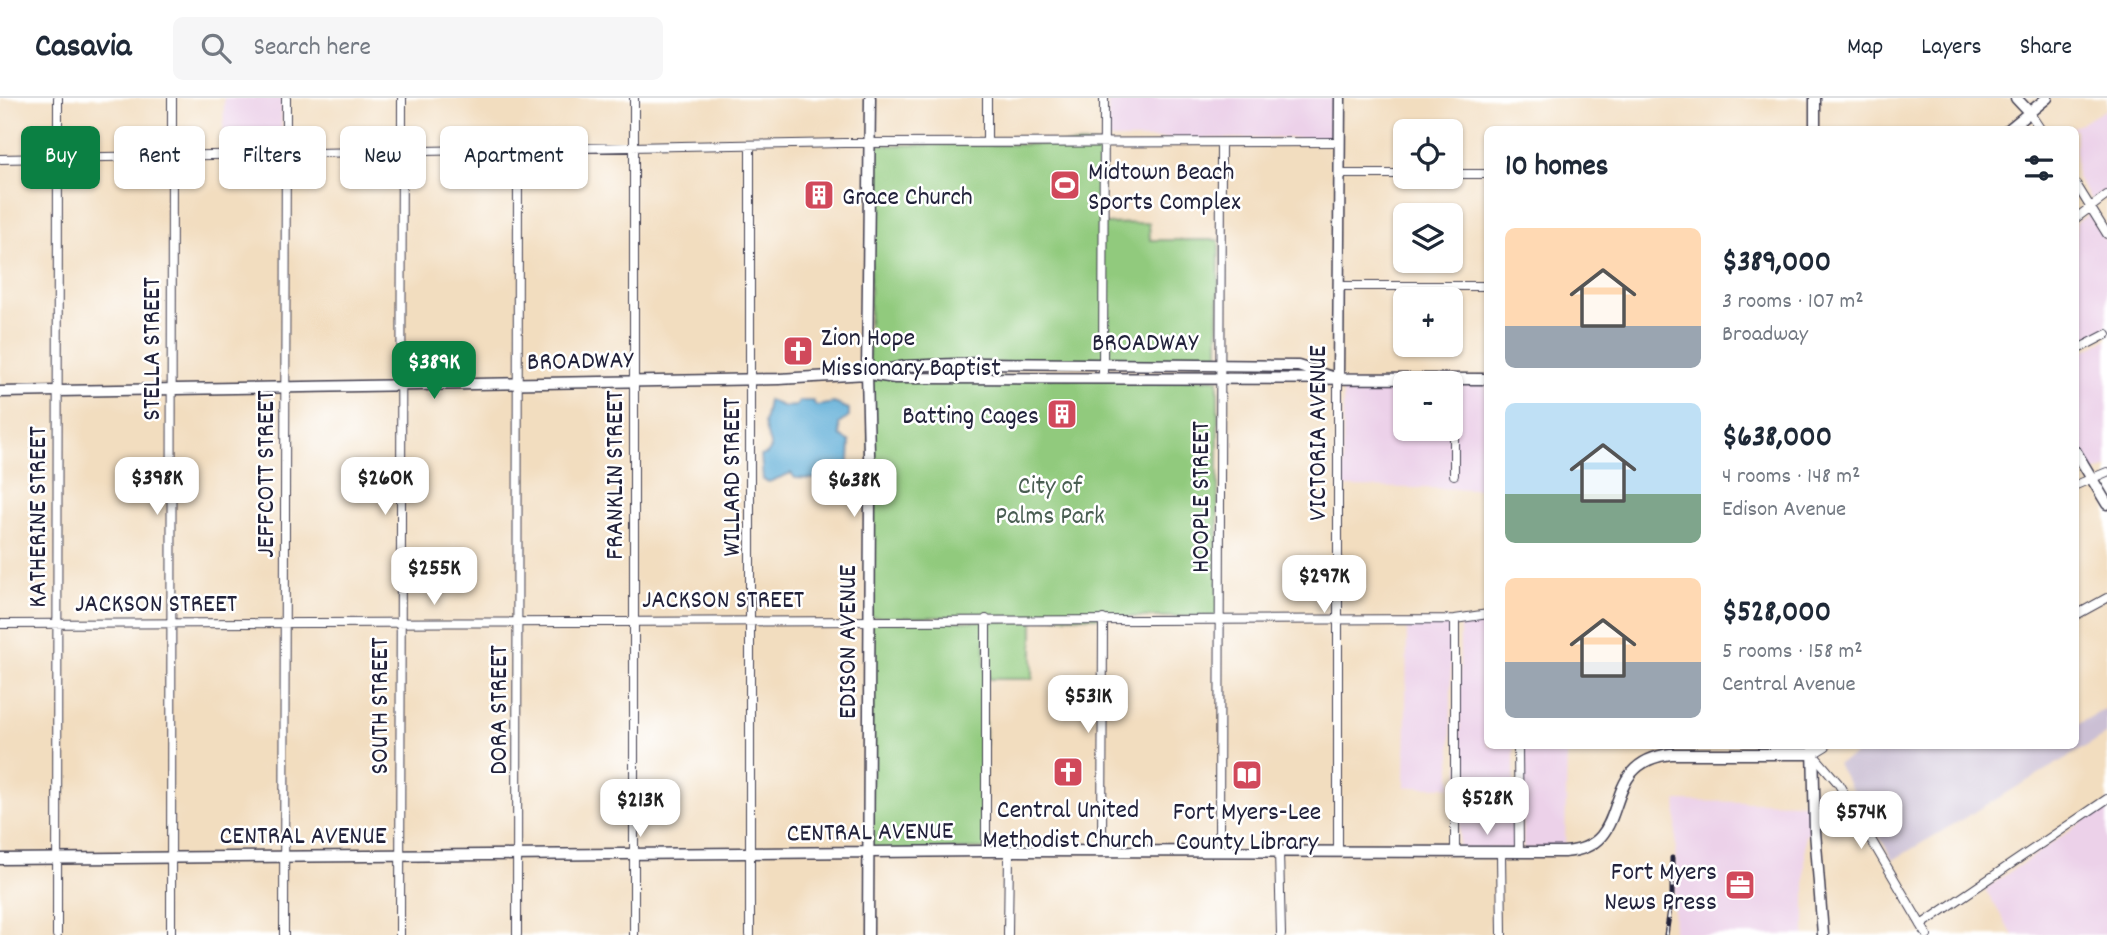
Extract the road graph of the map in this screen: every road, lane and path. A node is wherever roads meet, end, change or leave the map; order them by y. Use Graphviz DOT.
graph roads {
  1 [pos="58,98"];
  2 [pos="172,98"];
  3 [pos="286,98"];
  4 [pos="402,98"];
  5 [pos="634,98"];
  6 [pos="870,98"];
  7 [pos="987,98"];
  8 [pos="1104,98"];
  9 [pos="1340,98"];
  10 [pos="1815,98"];
  11 [pos="2017,98"];
  12 [pos="2047,98"];
  13 [pos="2029,113"];
  14 [pos="58,126"];
  15 [pos="172,126"];
  16 [pos="286,126"];
  17 [pos="403,126"];
  18 [pos="1815,126"];
  19 [pos="2013,126"];
  20 [pos="2038,126"];
  21 [pos="987,142"];
  22 [pos="1339,142"];
  23 [pos="871,143"];
  24 [pos="1103,143"];
  25 [pos="1220,144"];
  26 [pos="750,145"];
  27 [pos="634,147"];
  28 [pos="588,148"];
  29 [pos="0,159"];
  30 [pos="21,159"];
  31 [pos="1340,174"];
  32 [pos="1393,174"];
  33 [pos="1463,174"];
  34 [pos="1484,174"];
  35 [pos="58,189"];
  36 [pos="172,189"];
  37 [pos="286,189"];
  38 [pos="403,189"];
  39 [pos="518,189"];
  40 [pos="2079,189"];
  41 [pos="2107,195"];
  42 [pos="2090,207"];
  43 [pos="2079,216"];
  44 [pos="2107,234"];
  45 [pos="1339,286"];
  46 [pos="1484,286"];
  47 [pos="2107,334"];
  48 [pos="2079,348"];
  49 [pos="1103,364"];
  50 [pos="1220,364"];
  51 [pos="867,374"];
  52 [pos="1220,377"];
  53 [pos="1103,379"];
  54 [pos="1338,379"];
  55 [pos="1393,379"];
  56 [pos="1463,379"];
  57 [pos="1484,379"];
  58 [pos="751,380"];
  59 [pos="634,382"];
  60 [pos="516,383"];
  61 [pos="401,386"];
  62 [pos="285,389"];
  63 [pos="171,390"];
  64 [pos="57,391"];
  65 [pos="0,392"];
  66 [pos="1454,441"];
  67 [pos="2079,457"];
  68 [pos="2107,472"];
  69 [pos="1454,475"];
  70 [pos="2092,478"];
  71 [pos="2079,484"];
  72 [pos="2107,504"];
  73 [pos="2107,598"];
  74 [pos="2079,613"];
  75 [pos="1484,615"];
  76 [pos="751,619"];
  77 [pos="869,619"];
  78 [pos="986,619"];
  79 [pos="1103,619"];
  80 [pos="1220,619"];
  81 [pos="1338,619"];
  82 [pos="1455,619"];
  83 [pos="518,620"];
  84 [pos="634,620"];
  85 [pos="399,621"];
  86 [pos="171,622"];
  87 [pos="285,622"];
  88 [pos="0,624"];
  89 [pos="58,624"];
  90 [pos="1518,749"];
  91 [pos="1748,750"];
  92 [pos="1813,750"];
  93 [pos="2107,799"];
  94 [pos="1851,807"];
  95 [pos="1815,831"];
  96 [pos="986,851"];
  97 [pos="1102,851"];
  98 [pos="1219,851"];
  99 [pos="1279,851"];
  100 [pos="1338,851"];
  101 [pos="868,852"];
  102 [pos="1009,852"];
  103 [pos="1455,852"];
  104 [pos="1501,853"];
  105 [pos="1519,853"];
  106 [pos="751,854"];
  107 [pos="518,855"];
  108 [pos="634,855"];
  109 [pos="399,856"];
  110 [pos="172,857"];
  111 [pos="285,857"];
  112 [pos="57,858"];
  113 [pos="0,859"];
  114 [pos="1818,891"];
  115 [pos="1921,925"];
  116 [pos="57,935"];
  117 [pos="171,935"];
  118 [pos="285,935"];
  119 [pos="400,935"];
  120 [pos="517,935"];
  121 [pos="634,935"];
  122 [pos="750,935"];
  123 [pos="868,935"];
  124 [pos="1008,935"];
  125 [pos="1281,935"];
  126 [pos="1502,935"];
  127 [pos="1816,935"];
  128 [pos="1823,935"];
  129 [pos="1927,935"];
  1 -- 14 [label="street, KATHERINE STREET"];
  2 -- 15 [label="street, STELLA STREET"];
  3 -- 16 [label="street, JEFFCOTT STREET"];
  4 -- 17 [label="street, SOUTH STREET"];
  5 -- 27 [label="street, FRANKLIN STREET"];
  6 -- 23 [label="street, EDISON AVENUE"];
  7 -- 21 [label="street"];
  8 -- 24 [label="street"];
  9 -- 22 [label="street, VICTORIA AVENUE"];
  10 -- 18 [label="street"];
  11 -- 13 [label="street"];
  12 -- 13 [label="street"];
  13 -- 19 [label="street"];
  13 -- 20 [label="street"];
  21 -- 23 [label="street"];
  21 -- 24 [label="street"];
  22 -- 25 [label="street"];
  22 -- 31 [label="street, VICTORIA AVENUE"];
  23 -- 26 [label="street"];
  23 -- 51 [label="street, EDISON AVENUE"];
  24 -- 25 [label="street"];
  24 -- 49 [label="street"];
  25 -- 50 [label="street, HOOPLE STREET"];
  26 -- 27 [label="street"];
  26 -- 58 [label="street, WILLARD STREET"];
  27 -- 28 [label="street"];
  27 -- 59 [label="street, FRANKLIN STREET"];
  29 -- 30 [label="street"];
  31 -- 32 [label="street"];
  31 -- 45 [label="street, VICTORIA AVENUE"];
  33 -- 34 [label="street"];
  35 -- 64 [label="street, KATHERINE STREET"];
  36 -- 63 [label="street, STELLA STREET"];
  37 -- 62 [label="street, JEFFCOTT STREET"];
  38 -- 61 [label="street, SOUTH STREET"];
  39 -- 60 [label="street, DORA STREET"];
  40 -- 42 [label="street"];
  41 -- 42 [label="street"];
  42 -- 43 [label="street"];
  42 -- 44 [label="street"];
  45 -- 46 [label="street"];
  45 -- 54 [label="street, VICTORIA AVENUE"];
  47 -- 48 [label="street"];
  49 -- 50 [label="street, BROADWAY"];
  49 -- 51 [label="street, BROADWAY"];
  49 -- 53 [label="street"];
  50 -- 52 [label="street, HOOPLE STREET"];
  50 -- 54 [label="street, BROADWAY"];
  51 -- 53 [label="street, BROADWAY"];
  51 -- 58 [label="street, BROADWAY"];
  51 -- 77 [label="street, EDISON AVENUE"];
  52 -- 53 [label="street, BROADWAY"];
  52 -- 54 [label="street, BROADWAY"];
  52 -- 80 [label="street, HOOPLE STREET"];
  54 -- 55 [label="street, BROADWAY"];
  54 -- 81 [label="street, VICTORIA AVENUE"];
  56 -- 57 [label="street, BROADWAY"];
  58 -- 59 [label="street, BROADWAY"];
  58 -- 76 [label="street, WILLARD STREET"];
  59 -- 60 [label="street, BROADWAY"];
  59 -- 84 [label="street, FRANKLIN STREET"];
  60 -- 61 [label="street, BROADWAY"];
  60 -- 83 [label="street, DORA STREET"];
  61 -- 62 [label="street, BROADWAY"];
  61 -- 85 [label="street, SOUTH STREET"];
  62 -- 63 [label="street, BROADWAY"];
  62 -- 87 [label="street, JEFFCOTT STREET"];
  63 -- 64 [label="street, BROADWAY"];
  63 -- 86 [label="street, STELLA STREET"];
  64 -- 65 [label="street, BROADWAY"];
  64 -- 89 [label="street, KATHERINE STREET"];
  66 -- 69 [label="street"];
  67 -- 70 [label="street"];
  68 -- 70 [label="street"];
  70 -- 71 [label="street"];
  70 -- 72 [label="street"];
  73 -- 74 [label="street"];
  75 -- 82 [label="street, JACKSON STREET"];
  76 -- 77 [label="street, JACKSON STREET"];
  76 -- 84 [label="street, JACKSON STREET"];
  76 -- 106 [label="street, WILLARD STREET"];
  77 -- 78 [label="street, JACKSON STREET"];
  77 -- 101 [label="street, EDISON AVENUE"];
  78 -- 79 [label="street, JACKSON STREET"];
  78 -- 96 [label="street"];
  79 -- 80 [label="street, JACKSON STREET"];
  79 -- 97 [label="street"];
  80 -- 81 [label="street, JACKSON STREET"];
  80 -- 98 [label="street, HOOPLE STREET"];
  81 -- 82 [label="street, JACKSON STREET"];
  81 -- 100 [label="street, VICTORIA AVENUE"];
  82 -- 103 [label="street"];
  83 -- 84 [label="street, JACKSON STREET"];
  83 -- 85 [label="street, JACKSON STREET"];
  83 -- 107 [label="street, DORA STREET"];
  84 -- 108 [label="street, FRANKLIN STREET"];
  85 -- 87 [label="street, JACKSON STREET"];
  85 -- 109 [label="street, SOUTH STREET"];
  86 -- 87 [label="street, JACKSON STREET"];
  86 -- 89 [label="street, JACKSON STREET"];
  86 -- 110 [label="street, STELLA STREET"];
  87 -- 111 [label="street, JEFFCOTT STREET"];
  88 -- 89 [label="street, JACKSON STREET"];
  89 -- 112 [label="street, KATHERINE STREET"];
  90 -- 105 [label="street"];
  91 -- 92 [label="street, CENTRAL AVENUE"];
  91 -- 105 [label="street, CENTRAL AVENUE"];
  92 -- 94 [label="street"];
  92 -- 95 [label="street"];
  93 -- 115 [label="street"];
  94 -- 95 [label="street"];
  94 -- 115 [label="street"];
  95 -- 114 [label="street"];
  96 -- 101 [label="street, CENTRAL AVENUE"];
  96 -- 102 [label="street, CENTRAL AVENUE"];
  97 -- 98 [label="street, CENTRAL AVENUE"];
  97 -- 102 [label="street, CENTRAL AVENUE"];
  98 -- 99 [label="street, CENTRAL AVENUE"];
  99 -- 100 [label="street, CENTRAL AVENUE"];
  99 -- 125 [label="street"];
  100 -- 103 [label="street, CENTRAL AVENUE"];
  101 -- 106 [label="street, CENTRAL AVENUE"];
  101 -- 123 [label="street, EDISON AVENUE"];
  102 -- 124 [label="street"];
  103 -- 104 [label="street, CENTRAL AVENUE"];
  104 -- 105 [label="street, CENTRAL AVENUE"];
  104 -- 126 [label="street"];
  106 -- 108 [label="street, CENTRAL AVENUE"];
  106 -- 122 [label="street, WILLARD STREET"];
  107 -- 108 [label="street, CENTRAL AVENUE"];
  107 -- 109 [label="street, CENTRAL AVENUE"];
  107 -- 120 [label="street, DORA STREET"];
  108 -- 121 [label="street, FRANKLIN STREET"];
  109 -- 111 [label="street, CENTRAL AVENUE"];
  109 -- 119 [label="street, SOUTH STREET"];
  110 -- 111 [label="street, CENTRAL AVENUE"];
  110 -- 112 [label="street, CENTRAL AVENUE"];
  110 -- 117 [label="street, STELLA STREET"];
  111 -- 118 [label="street, JEFFCOTT STREET"];
  112 -- 113 [label="street, CENTRAL AVENUE"];
  112 -- 116 [label="street, KATHERINE STREET"];
  114 -- 127 [label="street"];
  114 -- 128 [label="street"];
  115 -- 129 [label="street"];
}
